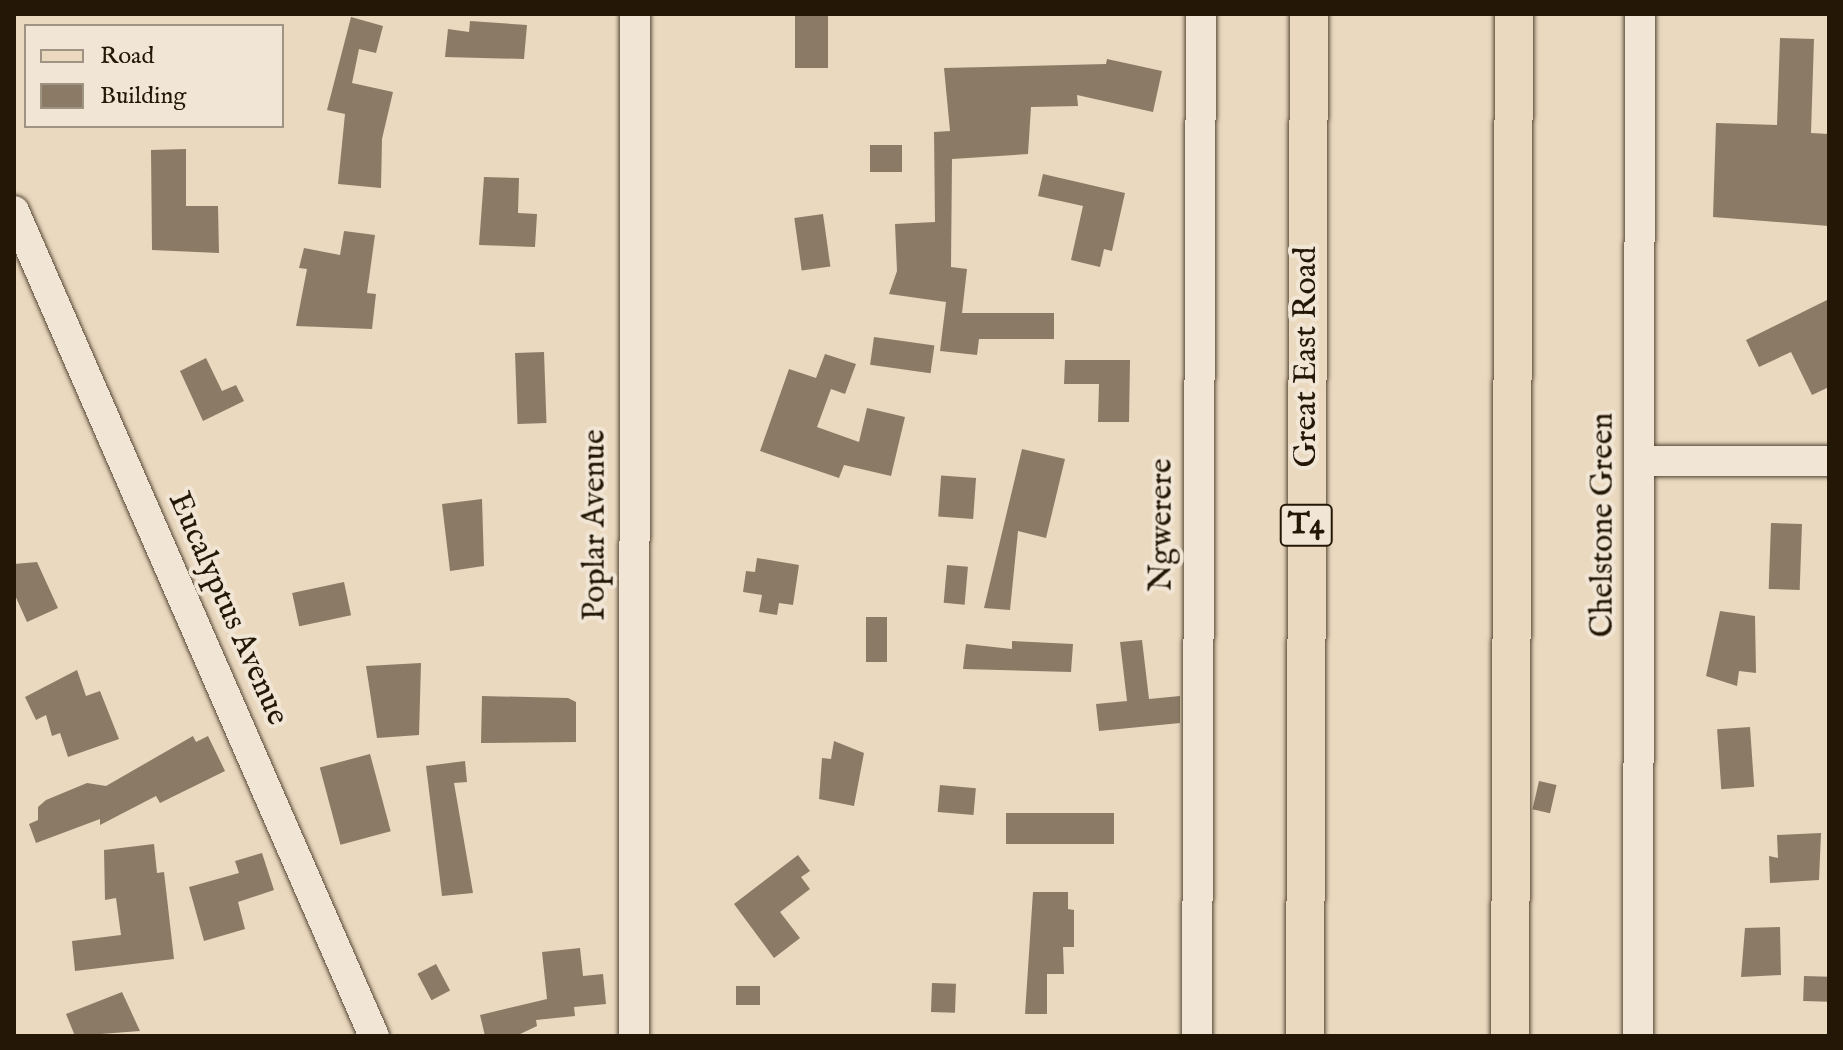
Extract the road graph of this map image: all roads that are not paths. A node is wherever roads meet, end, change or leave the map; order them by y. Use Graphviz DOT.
graph roads {
  1 [pos="635,14"];
  2 [pos="1201,14"];
  3 [pos="1309,14"];
  4 [pos="1514,14"];
  5 [pos="1640,14"];
  6 [pos="14,211"];
  7 [pos="1641,461"];
  8 [pos="1829,461"];
  9 [pos="374,1036"];
  10 [pos="634,1036"];
  11 [pos="1197,1036"];
  12 [pos="1305,1036"];
  13 [pos="1510,1036"];
  14 [pos="1638,1036"];
  1 -- 10 [label="street, Poplar Avenue"];
  2 -- 11 [label="street, Ngwerere"];
  3 -- 12 [label="main road, Great East Road / T4"];
  4 -- 13 [label="main road"];
  5 -- 7 [label="street, Chelstone Green"];
  6 -- 9 [label="street, Eucalyptus Avenue"];
  7 -- 8 [label="street"];
  7 -- 14 [label="street, Chelstone Green"];
}
